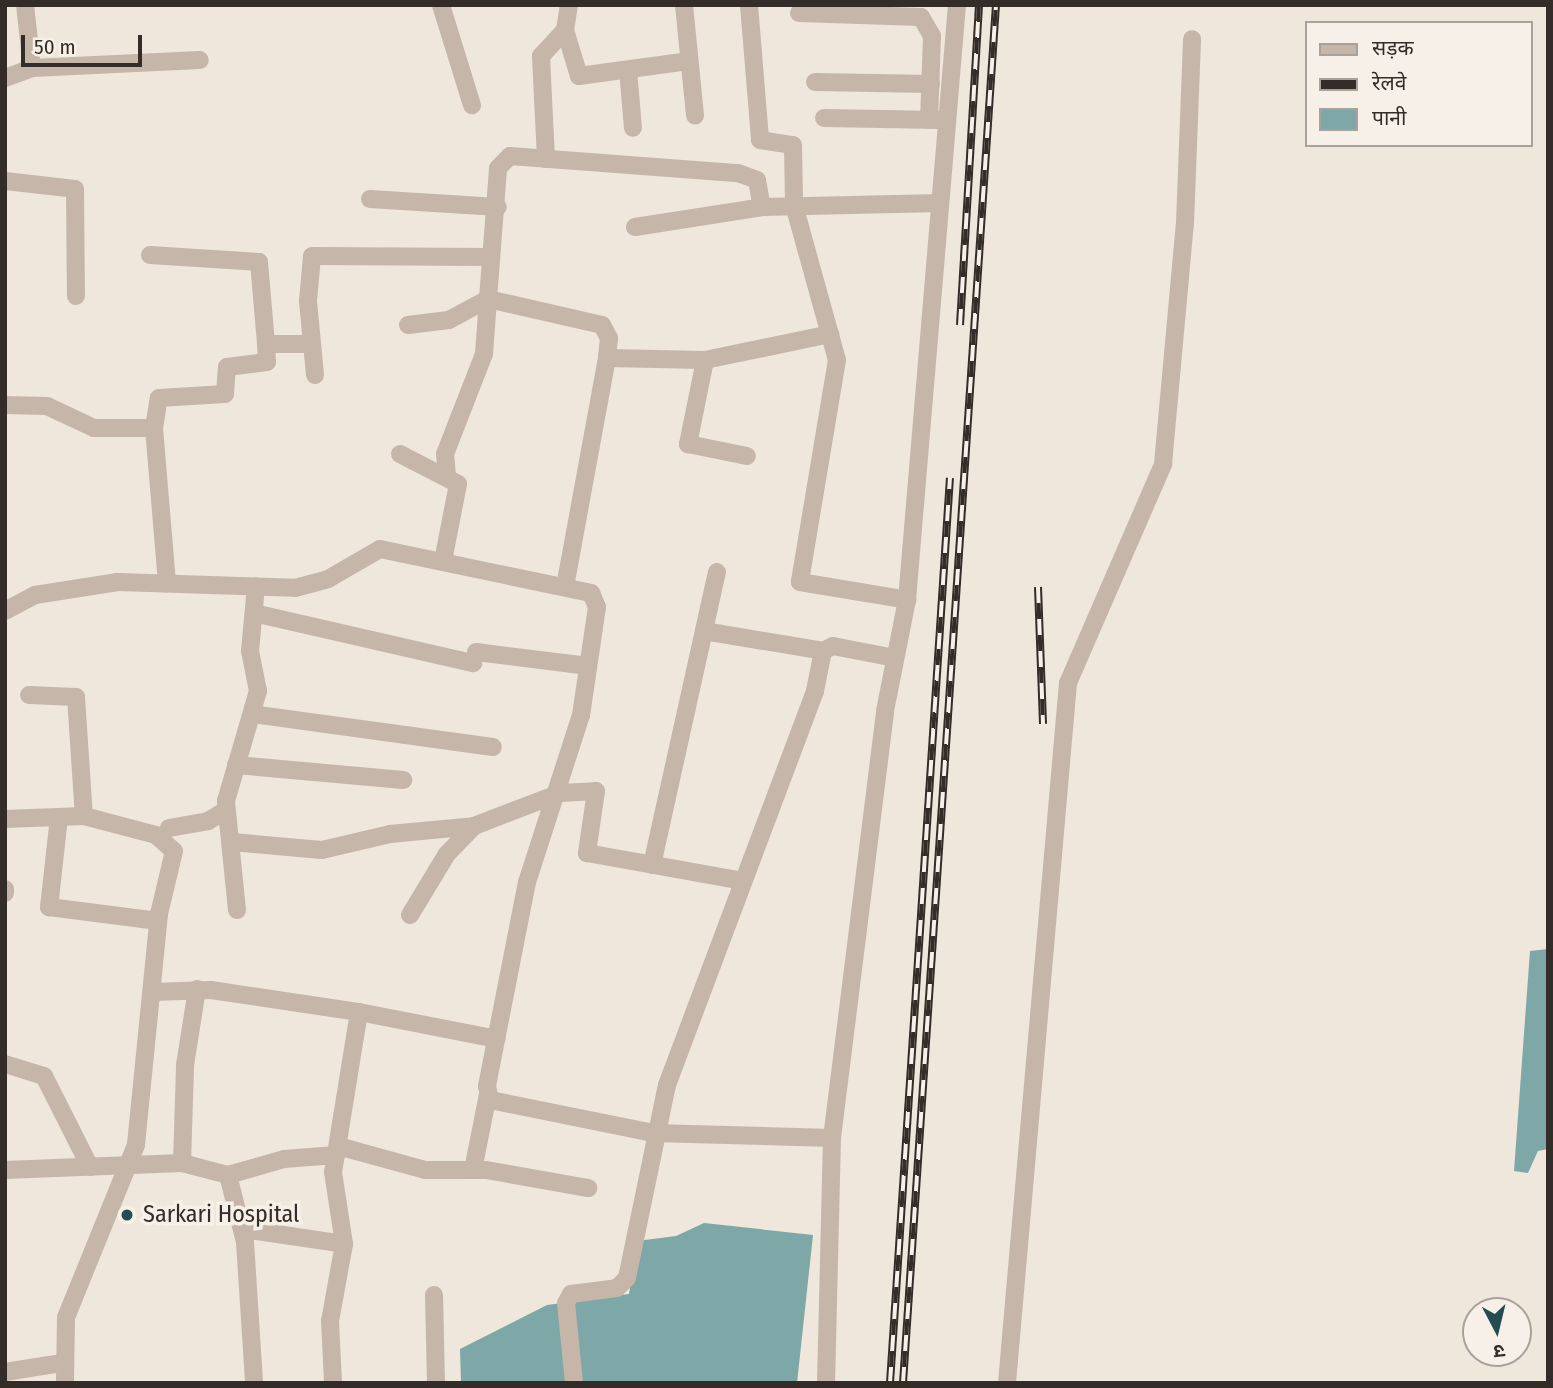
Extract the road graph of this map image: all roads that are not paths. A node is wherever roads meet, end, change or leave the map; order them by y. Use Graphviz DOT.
graph roads {
  1 [pos="25,5"];
  2 [pos="441,5"];
  3 [pos="569,5"];
  4 [pos="684,5"];
  5 [pos="749,5"];
  6 [pos="957,5"];
  7 [pos="799,13"];
  8 [pos="565,30"];
  9 [pos="1192,39"];
  10 [pos="200,60"];
  11 [pos="688,61"];
  12 [pos="32,68"];
  13 [pos="628,70"];
  14 [pos="5,78"];
  15 [pos="815,82"];
  16 [pos="931,84"];
  17 [pos="472,105"];
  18 [pos="695,115"];
  19 [pos="824,118"];
  20 [pos="938,120"];
  21 [pos="633,128"];
  22 [pos="546,159"];
  23 [pos="5,181"];
  24 [pos="370,199"];
  25 [pos="940,203"];
  26 [pos="794,205"];
  27 [pos="498,207"];
  28 [pos="762,207"];
  29 [pos="635,227"];
  30 [pos="150,254"];
  31 [pos="491,257"];
  32 [pos="76,296"];
  33 [pos="488,299"];
  34 [pos="408,326"];
  35 [pos="830,334"];
  36 [pos="266,344"];
  37 [pos="311,344"];
  38 [pos="607,358"];
  39 [pos="705,360"];
  40 [pos="315,374"];
  41 [pos="5,405"];
  42 [pos="154,428"];
  43 [pos="400,454"];
  44 [pos="747,456"];
  45 [pos="447,476"];
  46 [pos="443,561"];
  47 [pos="717,572"];
  48 [pos="167,583"];
  49 [pos="256,586"];
  50 [pos="565,586"];
  51 [pos="295,588"];
  52 [pos="907,600"];
  53 [pos="5,611"];
  54 [pos="254,613"];
  55 [pos="299,620"];
  56 [pos="704,631"];
  57 [pos="823,652"];
  58 [pos="895,658"];
  59 [pos="588,666"];
  60 [pos="29,695"];
  61 [pos="252,713"];
  62 [pos="493,747"];
  63 [pos="236,765"];
  64 [pos="403,780"];
  65 [pos="560,793"];
  66 [pos="226,810"];
  67 [pos="84,816"];
  68 [pos="59,817"];
  69 [pos="5,819"];
  70 [pos="474,827"];
  71 [pos="169,828"];
  72 [pos="232,842"];
  73 [pos="652,865"];
  74 [pos="743,881"];
  75 [pos="237,911"];
  76 [pos="410,915"];
  77 [pos="158,921"];
  78 [pos="197,989"];
  79 [pos="152,992"];
  80 [pos="359,1012"];
  81 [pos="496,1038"];
  82 [pos="5,1064"];
  83 [pos="488,1094"];
  84 [pos="653,1133"];
  85 [pos="832,1138"];
  86 [pos="337,1150"];
  87 [pos="182,1163"];
  88 [pos="131,1166"];
  89 [pos="90,1167"];
  90 [pos="5,1170"];
  91 [pos="473,1170"];
  92 [pos="228,1175"];
  93 [pos="588,1188"];
  94 [pos="243,1229"];
  95 [pos="344,1244"];
  96 [pos="434,1296"];
  97 [pos="62,1363"];
  98 [pos="5,1371"];
  99 [pos="65,1383"];
  100 [pos="254,1383"];
  101 [pos="333,1383"];
  102 [pos="436,1383"];
  103 [pos="574,1383"];
  104 [pos="826,1383"];
  105 [pos="1007,1383"];
  1 -- 12 [label="street"];
  2 -- 17 [label="street"];
  3 -- 8 [label="street"];
  4 -- 11 [label="street"];
  5 -- 26 [label="street"];
  6 -- 20 [label="street"];
  7 -- 16 [label="street"];
  8 -- 13 [label="street"];
  8 -- 22 [label="street"];
  9 -- 105 [label="street"];
  10 -- 12 [label="street"];
  11 -- 13 [label="street"];
  11 -- 18 [label="street"];
  12 -- 14 [label="street"];
  13 -- 21 [label="street"];
  15 -- 16 [label="street"];
  16 -- 20 [label="street"];
  19 -- 20 [label="street"];
  20 -- 25 [label="street"];
  22 -- 27 [label="street"];
  22 -- 28 [label="street"];
  23 -- 32 [label="street"];
  24 -- 27 [label="street"];
  25 -- 26 [label="street"];
  25 -- 52 [label="street"];
  26 -- 28 [label="street"];
  26 -- 35 [label="street"];
  27 -- 31 [label="street"];
  28 -- 29 [label="street"];
  30 -- 36 [label="street"];
  31 -- 33 [label="street"];
  31 -- 37 [label="street"];
  33 -- 34 [label="street"];
  33 -- 38 [label="street"];
  33 -- 45 [label="street"];
  35 -- 39 [label="street"];
  35 -- 52 [label="street"];
  36 -- 37 [label="street"];
  36 -- 42 [label="street"];
  37 -- 40 [label="street"];
  38 -- 39 [label="street"];
  38 -- 50 [label="street"];
  39 -- 44 [label="street"];
  41 -- 42 [label="street"];
  42 -- 48 [label="street"];
  43 -- 45 [label="street"];
  45 -- 46 [label="street"];
  46 -- 50 [label="street"];
  46 -- 51 [label="street"];
  47 -- 56 [label="street"];
  48 -- 49 [label="street"];
  48 -- 53 [label="street"];
  49 -- 51 [label="street"];
  49 -- 54 [label="street"];
  50 -- 59 [label="street"];
  51 -- 55 [label="street"];
  52 -- 58 [label="street"];
  54 -- 55 [label="street"];
  54 -- 61 [label="street"];
  55 -- 59 [label="street"];
  56 -- 57 [label="street"];
  56 -- 73 [label="street"];
  57 -- 58 [label="street"];
  57 -- 74 [label="street"];
  58 -- 85 [label="street"];
  59 -- 65 [label="street"];
  60 -- 67 [label="street"];
  61 -- 62 [label="street"];
  61 -- 63 [label="street"];
  63 -- 64 [label="street"];
  63 -- 66 [label="street"];
  65 -- 70 [label="street"];
  65 -- 73 [label="street"];
  65 -- 81 [label="street"];
  66 -- 71 [label="street"];
  66 -- 72 [label="street"];
  67 -- 68 [label="street"];
  67 -- 77 [label="street"];
  68 -- 69 [label="street"];
  68 -- 77 [label="street"];
  70 -- 72 [label="street"];
  70 -- 76 [label="street"];
  72 -- 75 [label="street"];
  73 -- 74 [label="street"];
  74 -- 84 [label="street"];
  77 -- 79 [label="street"];
  78 -- 79 [label="street"];
  78 -- 80 [label="street"];
  78 -- 87 [label="street"];
  79 -- 88 [label="street"];
  80 -- 81 [label="street"];
  80 -- 86 [label="street"];
  81 -- 83 [label="street"];
  82 -- 89 [label="street"];
  83 -- 84 [label="street"];
  83 -- 91 [label="street"];
  84 -- 85 [label="street"];
  84 -- 103 [label="street"];
  85 -- 104 [label="street"];
  86 -- 91 [label="street"];
  86 -- 92 [label="street"];
  86 -- 95 [label="street"];
  87 -- 88 [label="street"];
  87 -- 92 [label="street"];
  88 -- 89 [label="street"];
  88 -- 97 [label="street"];
  89 -- 90 [label="street"];
  91 -- 93 [label="street"];
  92 -- 94 [label="street"];
  94 -- 95 [label="street"];
  94 -- 100 [label="street"];
  95 -- 101 [label="street"];
  96 -- 102 [label="street"];
  97 -- 98 [label="street"];
  97 -- 99 [label="street"];
}
